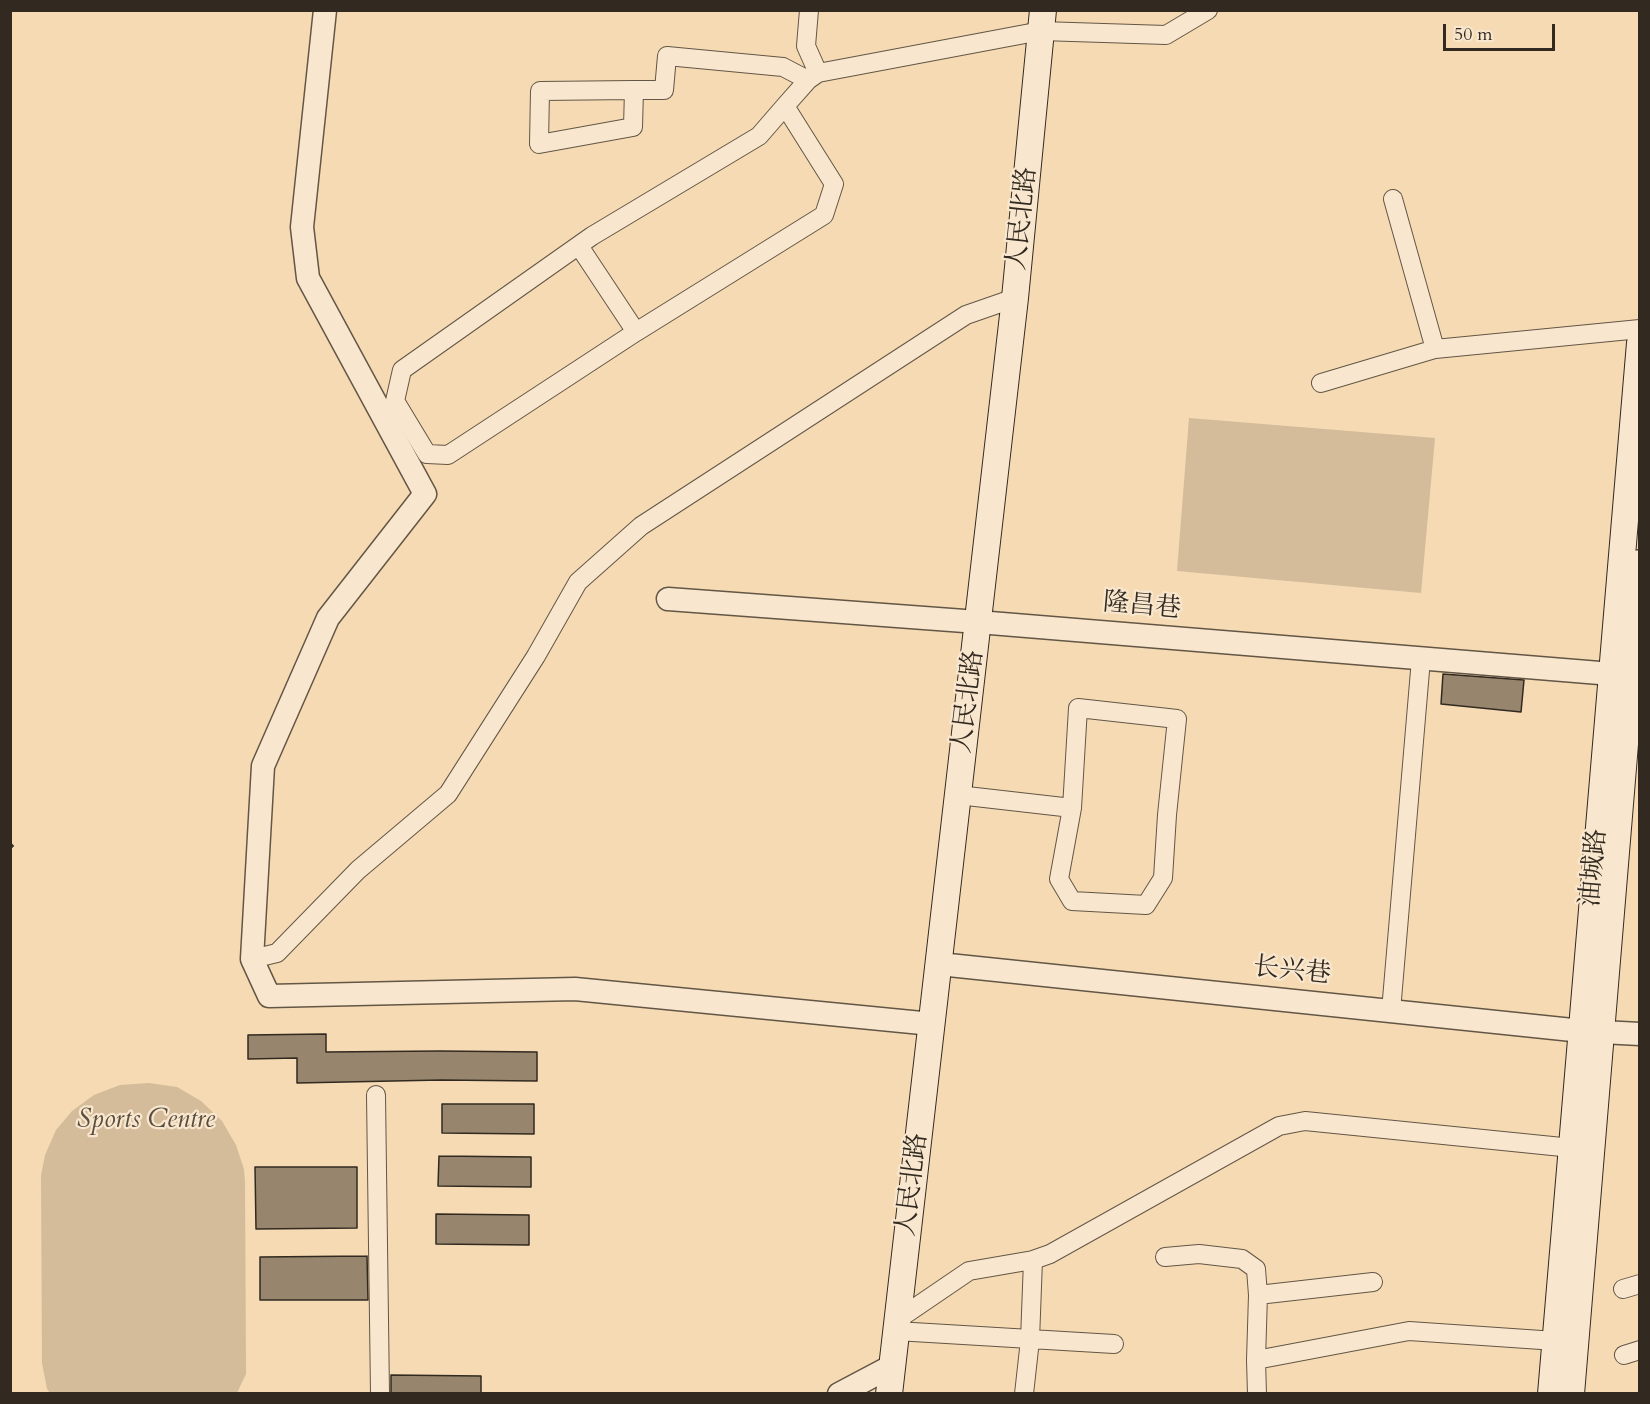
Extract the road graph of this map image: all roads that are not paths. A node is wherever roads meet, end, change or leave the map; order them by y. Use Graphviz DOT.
graph roads {
  1 [pos="325,10"];
  2 [pos="809,10"];
  3 [pos="1208,10"];
  4 [pos="1042,21"];
  5 [pos="813,77"];
  6 [pos="634,90"];
  7 [pos="785,106"];
  8 [pos="1393,199"];
  9 [pos="579,246"];
  10 [pos="1015,298"];
  11 [pos="1640,329"];
  12 [pos="636,332"];
  13 [pos="1640,343"];
  14 [pos="1435,349"];
  15 [pos="1321,383"];
  16 [pos="1633,512"];
  17 [pos="1640,563"];
  18 [pos="668,599"];
  19 [pos="978,622"];
  20 [pos="1421,659"];
  21 [pos="1612,674"];
  22 [pos="958,795"];
  23 [pos="1072,808"];
  24 [pos="252,959"];
  25 [pos="939,964"];
  26 [pos="1391,1011"];
  27 [pos="932,1024"];
  28 [pos="1591,1031"];
  29 [pos="1640,1034"];
  30 [pos="376,1095"];
  31 [pos="1572,1148"];
  32 [pos="1165,1257"];
  33 [pos="1033,1260"];
  34 [pos="1373,1282"];
  35 [pos="1258,1295"];
  36 [pos="897,1325"];
  37 [pos="1030,1340"];
  38 [pos="1556,1341"];
  39 [pos="1114,1344"];
  40 [pos="1256,1360"];
  41 [pos="892,1366"];
  42 [pos="380,1394"];
  43 [pos="839,1394"];
  44 [pos="889,1394"];
  45 [pos="1024,1394"];
  46 [pos="1257,1394"];
  47 [pos="1551,1394"];
  48 [pos="1571,1394"];
  1 -- 24 [label="street"];
  2 -- 5 [label="street"];
  3 -- 4 [label="street"];
  4 -- 5 [label="street"];
  4 -- 10 [label="main road, 人民北路"];
  5 -- 6 [label="street"];
  5 -- 7 [label="street"];
  6 -- 6 [label="street"];
  7 -- 9 [label="street"];
  7 -- 12 [label="street"];
  8 -- 14 [label="street"];
  9 -- 12 [label="street"];
  9 -- 12 [label="street"];
  10 -- 19 [label="main road, 人民北路"];
  10 -- 24 [label="street"];
  11 -- 14 [label="street"];
  13 -- 16 [label="main road, 油城路"];
  14 -- 15 [label="street"];
  16 -- 21 [label="main road, 油城路"];
  17 -- 28 [label="main road, 油城路"];
  18 -- 19 [label="street, 隆昌巷"];
  19 -- 20 [label="street, 隆昌巷"];
  19 -- 22 [label="main road, 人民北路"];
  20 -- 21 [label="street, 隆昌巷"];
  20 -- 26 [label="street"];
  21 -- 28 [label="main road, 油城路"];
  22 -- 23 [label="street"];
  22 -- 25 [label="main road, 人民北路"];
  23 -- 23 [label="street"];
  24 -- 27 [label="street"];
  25 -- 26 [label="street, 长兴巷"];
  25 -- 27 [label="main road, 人民北路"];
  26 -- 28 [label="street, 长兴巷"];
  27 -- 36 [label="main road, 人民北路"];
  28 -- 29 [label="street, 长兴巷"];
  28 -- 31 [label="main road, 油城路"];
  28 -- 48 [label="main road, 油城路"];
  30 -- 42 [label="street"];
  31 -- 33 [label="street"];
  31 -- 38 [label="main road, 油城路"];
  32 -- 35 [label="street"];
  33 -- 36 [label="street"];
  33 -- 37 [label="street"];
  34 -- 35 [label="street"];
  35 -- 40 [label="street"];
  36 -- 37 [label="street"];
  36 -- 41 [label="main road, 人民北路"];
  37 -- 39 [label="street"];
  37 -- 45 [label="street"];
  38 -- 40 [label="street"];
  38 -- 47 [label="main road, 油城路"];
  40 -- 46 [label="street"];
  41 -- 43 [label="street"];
  41 -- 44 [label="main road, 人民北路"];
}
